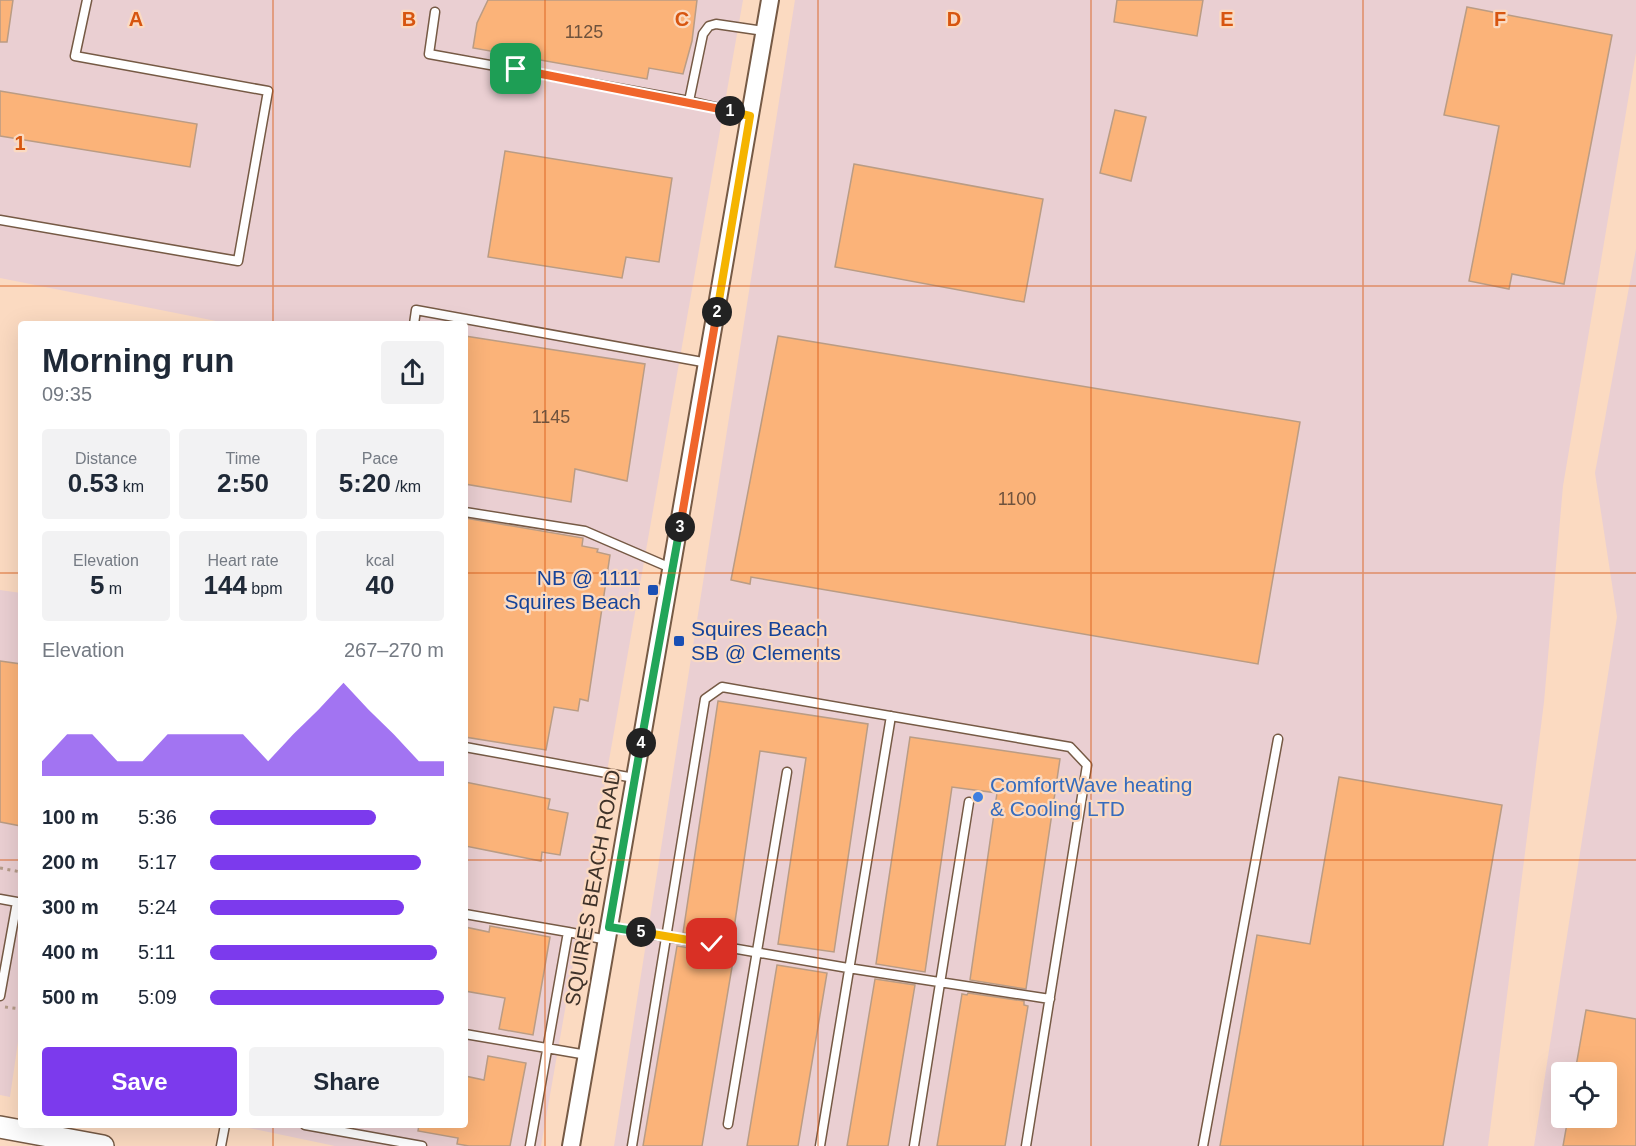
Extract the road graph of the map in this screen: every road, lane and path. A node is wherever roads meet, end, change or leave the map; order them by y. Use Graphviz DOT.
graph roads {
  1 [pos="87,0"];
  2 [pos="770,0"];
  3 [pos="435,12"];
  4 [pos="764,31"];
  5 [pos="689,101"];
  6 [pos="750,116"];
  7 [pos="0,220"];
  8 [pos="414,321"];
  9 [pos="708,363"];
  10 [pos="468,512"];
  11 [pos="673,569"];
  12 [pos="891,716"];
  13 [pos="1278,739"];
  14 [pos="468,748"];
  15 [pos="787,772"];
  16 [pos="634,778"];
  17 [pos="969,802"];
  18 [pos="0,868"];
  19 [pos="18,871"];
  20 [pos="0,899"];
  21 [pos="468,915"];
  22 [pos="568,932"];
  23 [pos="608,933"];
  24 [pos="667,935"];
  25 [pos="757,952"];
  26 [pos="848,968"];
  27 [pos="942,983"];
  28 [pos="0,996"];
  29 [pos="1050,999"];
  30 [pos="0,1006"];
  31 [pos="18,1009"];
  32 [pos="468,1035"];
  33 [pos="548,1048"];
  34 [pos="587,1055"];
  35 [pos="728,1124"];
  36 [pos="0,1127"];
  37 [pos="224,1128"];
  38 [pos="322,1128"];
  39 [pos="103,1146"];
  40 [pos="221,1146"];
  41 [pos="422,1146"];
  42 [pos="530,1146"];
  43 [pos="571,1146"];
  44 [pos="632,1146"];
  45 [pos="820,1146"];
  46 [pos="914,1146"];
  47 [pos="1026,1146"];
  48 [pos="1203,1146"];
  1 -- 7 [label="lane"];
  2 -- 4 [label="street, SQUIRES BEACH ROAD"];
  3 -- 5 [label="lane"];
  4 -- 5 [label="lane"];
  4 -- 6 [label="street, SQUIRES BEACH ROAD"];
  5 -- 6 [label="lane"];
  6 -- 9 [label="street, SQUIRES BEACH ROAD"];
  8 -- 9 [label="lane"];
  9 -- 11 [label="street, SQUIRES BEACH ROAD"];
  10 -- 11 [label="lane"];
  11 -- 16 [label="street, SQUIRES BEACH ROAD"];
  12 -- 24 [label="lane"];
  12 -- 26 [label="lane"];
  12 -- 29 [label="lane"];
  13 -- 48 [label="lane"];
  14 -- 16 [label="lane"];
  15 -- 25 [label="lane"];
  16 -- 23 [label="street, SQUIRES BEACH ROAD"];
  17 -- 27 [label="lane"];
  18 -- 19 [label="path"];
  20 -- 28 [label="lane"];
  21 -- 22 [label="lane"];
  22 -- 23 [label="lane"];
  22 -- 33 [label="lane"];
  23 -- 24 [label="lane"];
  23 -- 34 [label="street, SQUIRES BEACH ROAD"];
  24 -- 25 [label="lane"];
  24 -- 44 [label="lane"];
  25 -- 26 [label="lane"];
  25 -- 35 [label="lane"];
  26 -- 27 [label="lane"];
  26 -- 45 [label="lane"];
  27 -- 29 [label="lane"];
  27 -- 46 [label="lane"];
  29 -- 47 [label="lane"];
  30 -- 31 [label="path"];
  32 -- 33 [label="lane"];
  33 -- 34 [label="lane"];
  33 -- 42 [label="lane"];
  34 -- 43 [label="street, SQUIRES BEACH ROAD"];
  36 -- 39 [label="street"];
  37 -- 40 [label="lane"];
  38 -- 41 [label="lane"];
}
